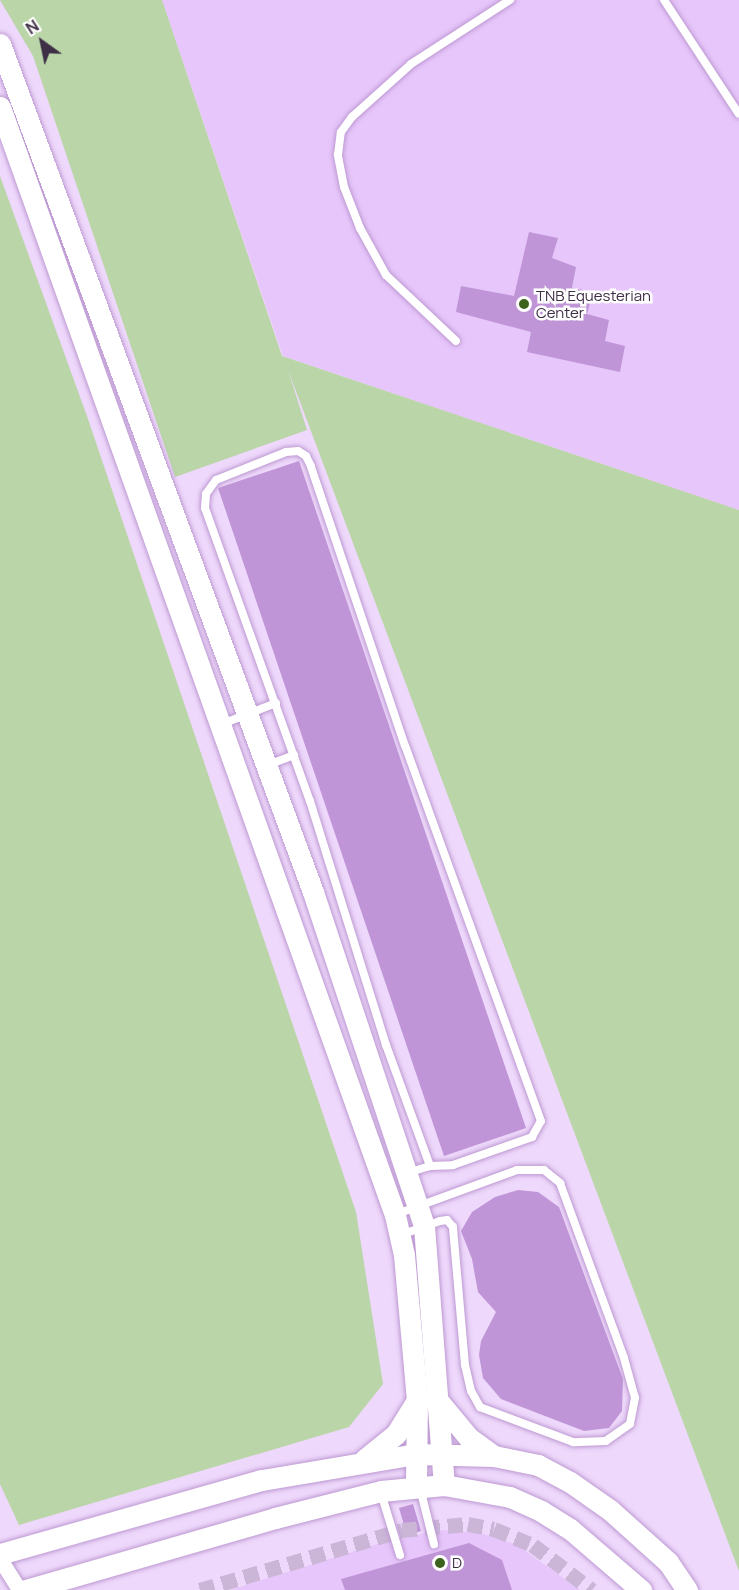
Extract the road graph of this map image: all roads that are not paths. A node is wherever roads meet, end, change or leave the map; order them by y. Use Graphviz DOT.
graph roads {
  1 [pos="510,0"];
  2 [pos="664,0"];
  3 [pos="0,44"];
  4 [pos="0,107"];
  5 [pos="739,114"];
  6 [pos="456,341"];
  7 [pos="276,703"];
  8 [pos="248,714"];
  9 [pos="220,725"];
  10 [pos="294,755"];
  11 [pos="267,766"];
  12 [pos="430,1166"];
  13 [pos="406,1174"];
  14 [pos="421,1216"];
  15 [pos="398,1225"];
  16 [pos="417,1401"];
  17 [pos="439,1402"];
  18 [pos="416,1454"];
  19 [pos="443,1454"];
  20 [pos="494,1456"];
  21 [pos="364,1460"];
  22 [pos="444,1485"];
  23 [pos="418,1487"];
  24 [pos="381,1491"];
  25 [pos="434,1544"];
  26 [pos="0,1554"];
  27 [pos="400,1555"];
  28 [pos="0,1559"];
  29 [pos="19,1590"];
  30 [pos="26,1590"];
  31 [pos="641,1590"];
  32 [pos="687,1590"];
  1 -- 6 [label="lane"];
  2 -- 5 [label="lane"];
  3 -- 8 [label="street"];
  4 -- 9 [label="street"];
  7 -- 8 [label="lane"];
  7 -- 10 [label="lane"];
  7 -- 12 [label="lane"];
  8 -- 9 [label="lane"];
  8 -- 11 [label="street"];
  9 -- 15 [label="street"];
  10 -- 11 [label="lane"];
  10 -- 12 [label="lane"];
  11 -- 13 [label="street"];
  12 -- 13 [label="lane"];
  13 -- 14 [label="street"];
  14 -- 14 [label="lane"];
  14 -- 15 [label="lane"];
  14 -- 15 [label="lane"];
  14 -- 17 [label="street"];
  15 -- 16 [label="street"];
  16 -- 18 [label="street"];
  16 -- 21 [label="street"];
  17 -- 19 [label="street"];
  17 -- 20 [label="street"];
  18 -- 19 [label="street"];
  18 -- 21 [label="street"];
  18 -- 23 [label="street"];
  19 -- 20 [label="street"];
  19 -- 22 [label="street"];
  20 -- 32 [label="street"];
  21 -- 26 [label="street"];
  22 -- 23 [label="street"];
  22 -- 31 [label="street"];
  23 -- 24 [label="street"];
  23 -- 25 [label="lane"];
  24 -- 27 [label="lane"];
  24 -- 30 [label="street"];
  28 -- 29 [label="street"];
}
